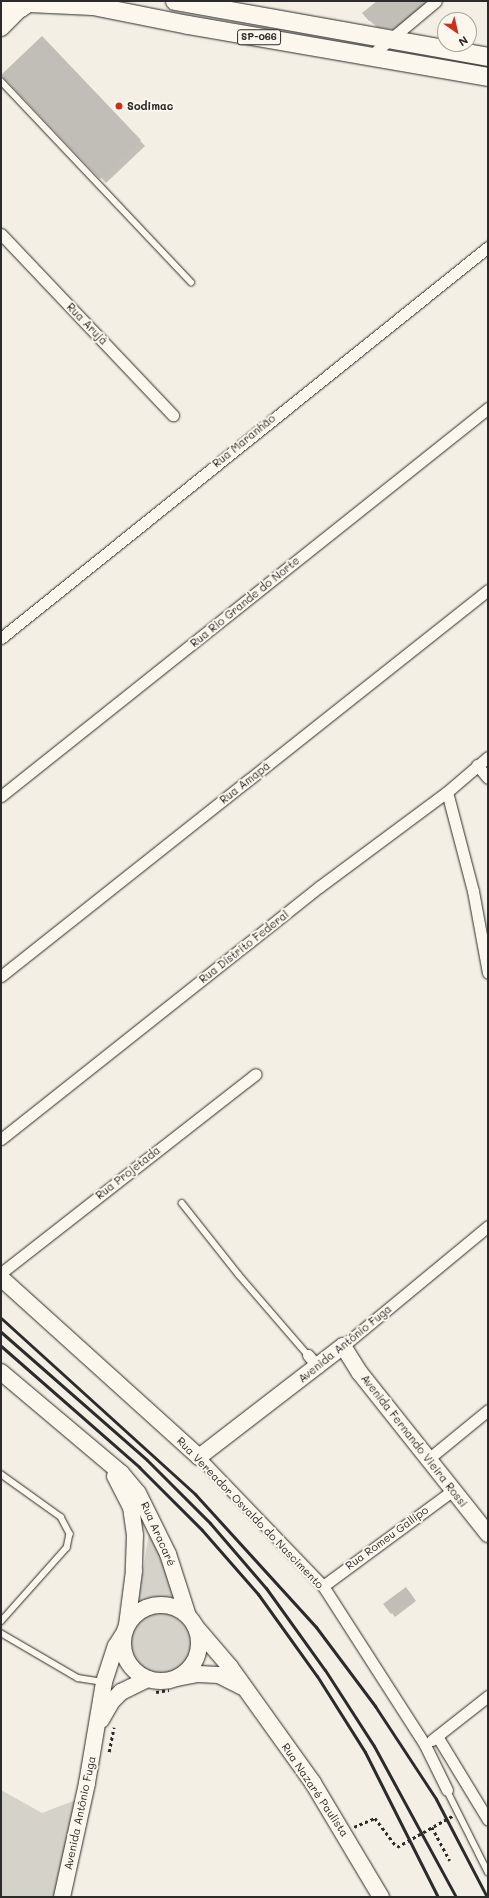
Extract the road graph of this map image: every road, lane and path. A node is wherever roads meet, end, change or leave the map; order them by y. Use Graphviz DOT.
graph roads {
  1 [pos="175,1"];
  2 [pos="436,1"];
  3 [pos="27,4"];
  4 [pos="1,11"];
  5 [pos="1,28"];
  6 [pos="388,40"];
  7 [pos="369,57"];
  8 [pos="488,57"];
  9 [pos="488,77"];
  10 [pos="1,81"];
  11 [pos="1,234"];
  12 [pos="488,247"];
  13 [pos="190,282"];
  14 [pos="488,408"];
  15 [pos="173,415"];
  16 [pos="488,590"];
  17 [pos="1,638"];
  18 [pos="488,757"];
  19 [pos="477,765"];
  20 [pos="488,778"];
  21 [pos="447,792"];
  22 [pos="1,796"];
  23 [pos="488,973"];
  24 [pos="1,976"];
  25 [pos="256,1074"];
  26 [pos="1,1139"];
  27 [pos="182,1203"];
  28 [pos="488,1226"];
  29 [pos="1,1273"];
  30 [pos="1,1278"];
  31 [pos="343,1346"];
  32 [pos="313,1361"];
  33 [pos="1,1372"];
  34 [pos="488,1410"];
  35 [pos="199,1457"];
  36 [pos="427,1460"];
  37 [pos="109,1464"];
  38 [pos="1,1474"];
  39 [pos="452,1490"];
  40 [pos="488,1534"];
  41 [pos="323,1586"];
  42 [pos="192,1621"];
  43 [pos="1,1622"];
  44 [pos="125,1630"];
  45 [pos="1,1633"];
  46 [pos="104,1682"];
  47 [pos="173,1684"];
  48 [pos="149,1686"];
  49 [pos="244,1687"];
  50 [pos="488,1696"];
  51 [pos="118,1721"];
  52 [pos="97,1728"];
  53 [pos="437,1736"];
  54 [pos="425,1745"];
  55 [pos="108,1757"];
  56 [pos="447,1790"];
  57 [pos="454,1815"];
  58 [pos="375,1818"];
  59 [pos="488,1820"];
  60 [pos="432,1827"];
  61 [pos="450,1861"];
  62 [pos="488,1872"];
  63 [pos="62,1897"];
  64 [pos="381,1897"];
  1 -- 6 [label="main road, SP-066"];
  2 -- 6 [label="street"];
  3 -- 4 [label="main road, SP-066"];
  3 -- 5 [label="main road"];
  3 -- 7 [label="main road, SP-066"];
  6 -- 7 [label="street"];
  6 -- 8 [label="main road, SP-066"];
  7 -- 9 [label="main road, SP-066"];
  10 -- 13 [label="lane"];
  11 -- 15 [label="street, Rua Arujá"];
  12 -- 17 [label="street, Rua Maranhão"];
  14 -- 22 [label="street, Rua Rio Grande do Norte"];
  16 -- 24 [label="street, Rua Amapá"];
  18 -- 19 [label="street, Rua Distrito Federal"];
  19 -- 20 [label="street"];
  19 -- 21 [label="street, Rua Distrito Federal"];
  21 -- 23 [label="street"];
  21 -- 26 [label="street, Rua Distrito Federal"];
  25 -- 29 [label="street, Rua Projetada"];
  27 -- 32 [label="lane"];
  28 -- 31 [label="street, Avenida Antônio Fuga"];
  30 -- 35 [label="main road, Rua Vereador Osvaldo do Nascimento"];
  31 -- 32 [label="main road, Avenida Antônio Fuga"];
  31 -- 36 [label="main road, Avenida Fernando Vieira Rossi"];
  32 -- 35 [label="main road, Avenida Antônio Fuga"];
  33 -- 37 [label="main road, Rua Aracaré"];
  34 -- 36 [label="street"];
  35 -- 41 [label="street, Rua Vereador Osvaldo do Nascimento"];
  36 -- 39 [label="main road, Avenida Fernando Vieira Rossi"];
  37 -- 42 [label="main road, Rua Aracaré"];
  37 -- 44 [label="main road, Rua Aracaré"];
  38 -- 43 [label="lane"];
  39 -- 40 [label="main road, Avenida Fernando Vieira Rossi"];
  39 -- 41 [label="street, Rua Romeu Gallipo"];
  41 -- 54 [label="street, Rua Vereador Osvaldo do Nascimento"];
  42 -- 44 [label="main road"];
  42 -- 47 [label="main road"];
  42 -- 49 [label="main road, Rua Nazaré Paulista"];
  44 -- 46 [label="main road, Avenida Antônio Fuga"];
  44 -- 48 [label="main road"];
  45 -- 46 [label="lane"];
  46 -- 52 [label="main road, Avenida Antônio Fuga"];
  47 -- 48 [label="path"];
  47 -- 48 [label="main road"];
  47 -- 49 [label="main road, Rua Nazaré Paulista"];
  48 -- 52 [label="main road, Avenida Antônio Fuga"];
  49 -- 64 [label="main road, Rua Nazaré Paulista"];
  50 -- 53 [label="street"];
  51 -- 55 [label="path"];
  52 -- 63 [label="main road, Avenida Antônio Fuga"];
  53 -- 54 [label="street"];
  53 -- 59 [label="street"];
  54 -- 56 [label="street, Rua Vereador Osvaldo do Nascimento"];
  56 -- 62 [label="lane"];
  57 -- 60 [label="path, bridge"];
  58 -- 60 [label="path, bridge"];
  60 -- 61 [label="path"];
}
